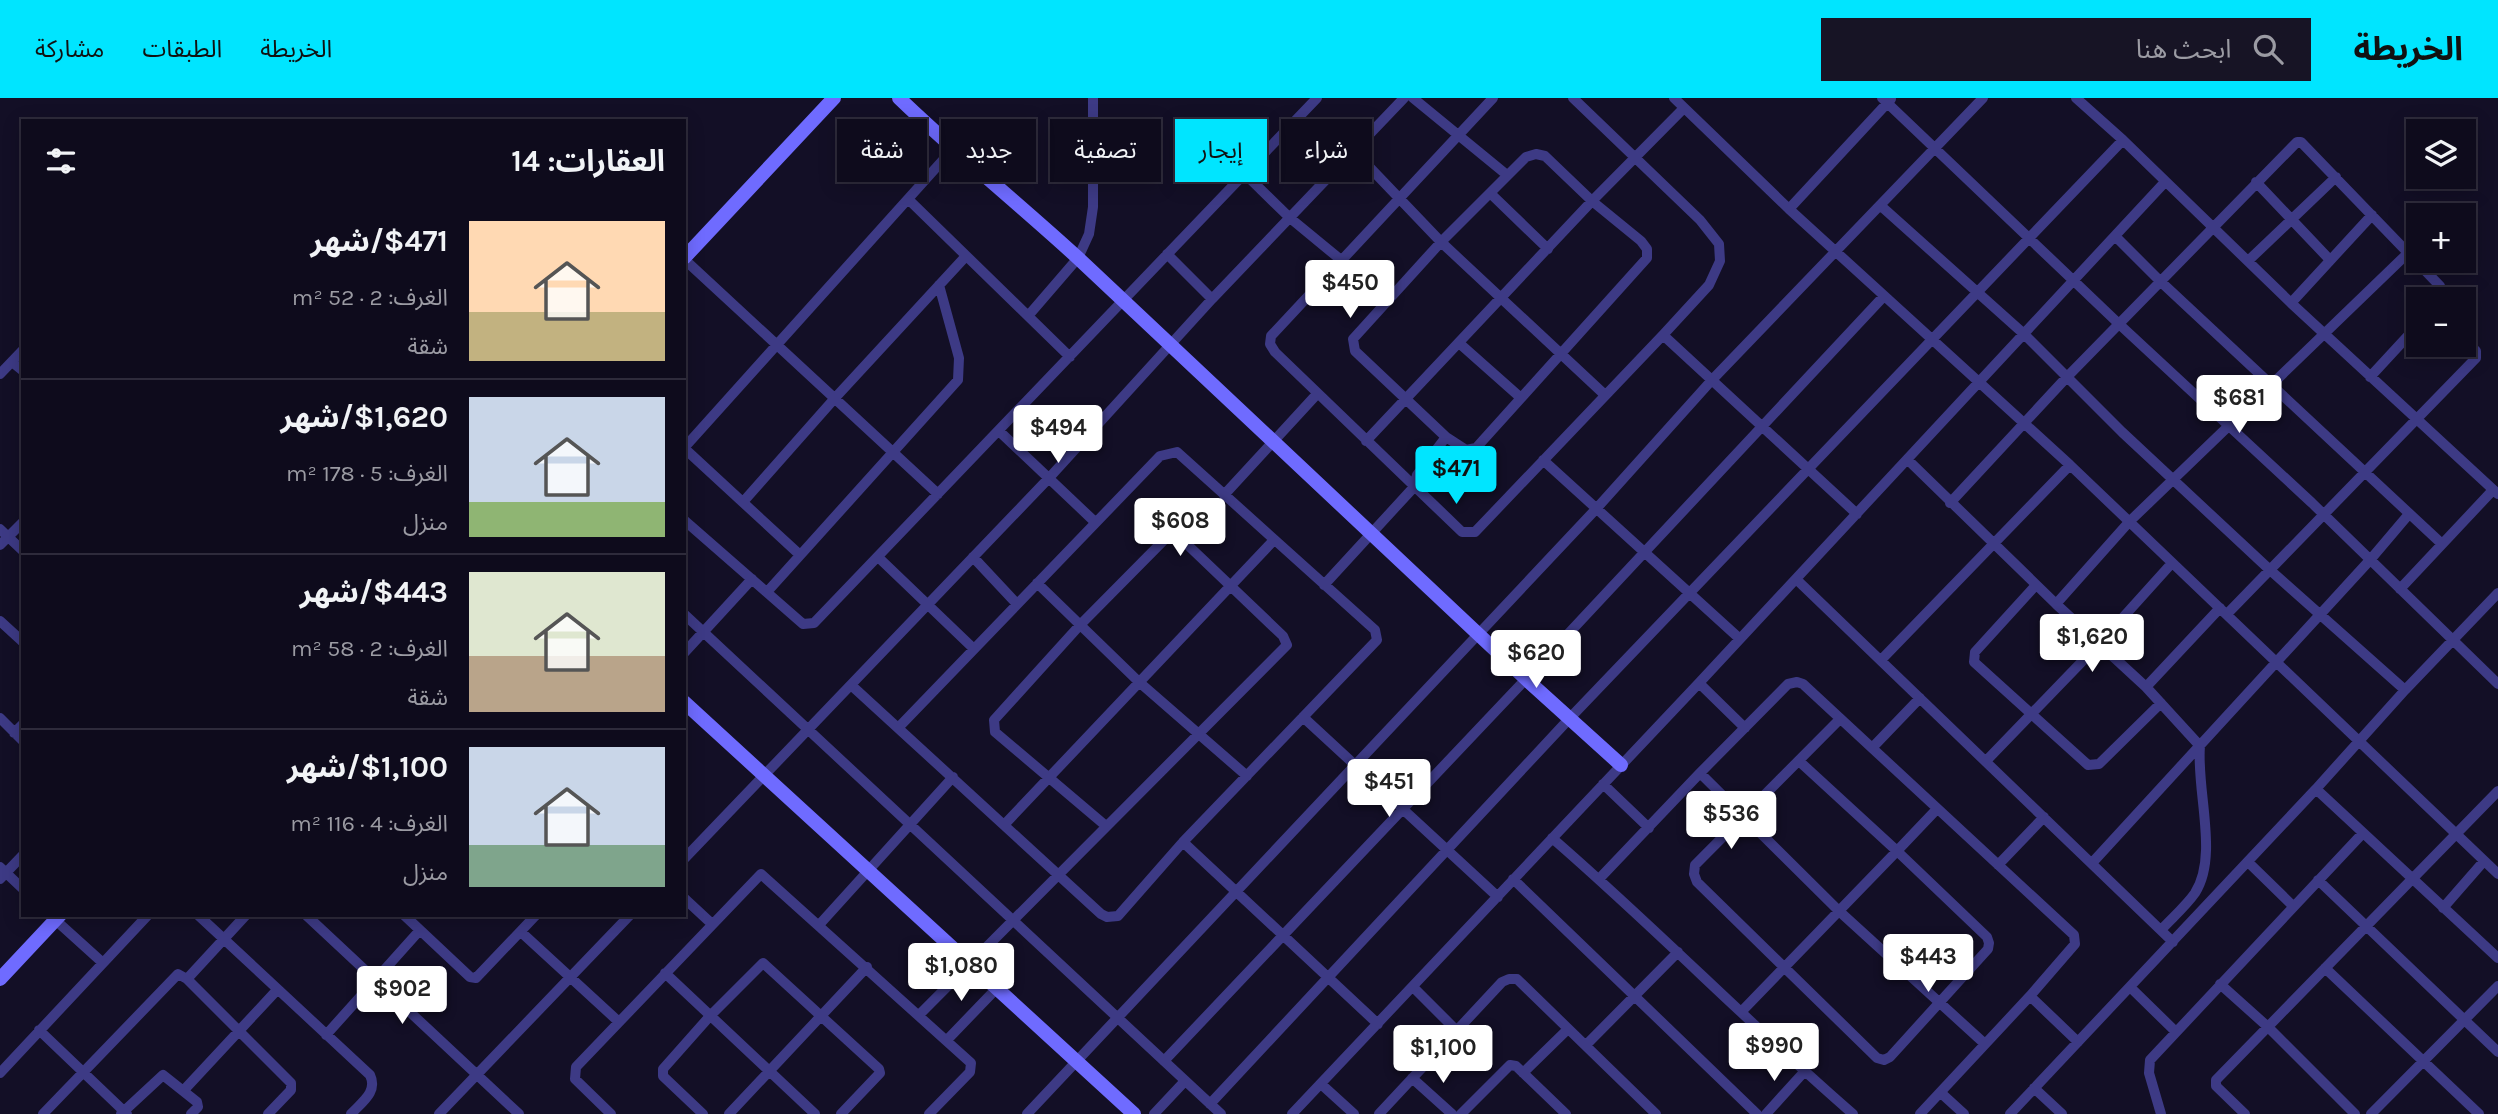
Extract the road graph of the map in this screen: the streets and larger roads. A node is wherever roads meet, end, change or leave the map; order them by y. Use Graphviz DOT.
graph roads {
  1 [pos="834,98"];
  2 [pos="899,98"];
  3 [pos="1093,98"];
  4 [pos="1317,98"];
  5 [pos="1404,98"];
  6 [pos="1413,98"];
  7 [pos="1493,98"];
  8 [pos="1573,98"];
  9 [pos="1674,98"];
  10 [pos="1983,98"];
  11 [pos="2076,98"];
  12 [pos="1887,100"];
  13 [pos="1684,108"];
  14 [pos="1372,133"];
  15 [pos="1460,136"];
  16 [pos="941,139"];
  17 [pos="2123,140"];
  18 [pos="1935,149"];
  19 [pos="1267,151"];
  20 [pos="1634,156"];
  21 [pos="941,162"];
  22 [pos="1372,169"];
  23 [pos="1507,175"];
  24 [pos="2336,177"];
  25 [pos="991,182"];
  26 [pos="1237,182"];
  27 [pos="1253,182"];
  28 [pos="1325,182"];
  29 [pos="2165,182"];
  30 [pos="2256,182"];
  31 [pos="1490,193"];
  32 [pos="1399,197"];
  33 [pos="908,199"];
  34 [pos="1591,201"];
  35 [pos="1881,206"];
  36 [pos="1788,209"];
  37 [pos="2372,215"];
  38 [pos="1290,218"];
  39 [pos="2292,219"];
  40 [pos="2212,227"];
  41 [pos="2029,236"];
  42 [pos="2115,236"];
  43 [pos="1441,242"];
  44 [pos="1548,249"];
  45 [pos="2406,251"];
  46 [pos="1836,252"];
  47 [pos="1167,254"];
  48 [pos="2406,255"];
  49 [pos="686,256"];
  50 [pos="966,256"];
  51 [pos="1078,258"];
  52 [pos="686,260"];
  53 [pos="1341,260"];
  54 [pos="2330,260"];
  55 [pos="2248,261"];
  56 [pos="2427,273"];
  57 [pos="2074,280"];
  58 [pos="2160,281"];
  59 [pos="939,285"];
  60 [pos="2440,287"];
  61 [pos="1977,291"];
  62 [pos="1884,296"];
  63 [pos="1500,298"];
  64 [pos="1212,299"];
  65 [pos="1122,302"];
  66 [pos="2291,303"];
  67 [pos="1028,316"];
  68 [pos="2119,324"];
  69 [pos="2024,334"];
  70 [pos="1663,335"];
  71 [pos="2325,335"];
  72 [pos="1931,338"];
  73 [pos="2406,338"];
  74 [pos="1459,343"];
  75 [pos="778,344"];
  76 [pos="1170,346"];
  77 [pos="21,352"];
  78 [pos="1561,354"];
  79 [pos="1070,357"];
  80 [pos="2476,357"];
  81 [pos="12,362"];
  82 [pos="21,369"];
  83 [pos="0,374"];
  84 [pos="2370,377"];
  85 [pos="2066,378"];
  86 [pos="1711,381"];
  87 [pos="1979,382"];
  88 [pos="2270,385"];
  89 [pos="1317,394"];
  90 [pos="1605,395"];
  91 [pos="835,398"];
  92 [pos="1521,398"];
  93 [pos="1406,399"];
  94 [pos="2417,419"];
  95 [pos="2227,425"];
  96 [pos="1761,426"];
  97 [pos="2024,426"];
  98 [pos="999,431"];
  99 [pos="1446,437"];
  100 [pos="1366,441"];
  101 [pos="1273,442"];
  102 [pos="686,446"];
  103 [pos="686,450"];
  104 [pos="893,453"];
  105 [pos="1544,460"];
  106 [pos="1908,460"];
  107 [pos="2070,466"];
  108 [pos="1808,468"];
  109 [pos="2363,472"];
  110 [pos="1049,478"];
  111 [pos="2173,479"];
  112 [pos="1413,487"];
  113 [pos="2496,492"];
  114 [pos="938,494"];
  115 [pos="1224,495"];
  116 [pos="743,502"];
  117 [pos="1951,503"];
  118 [pos="1596,509"];
  119 [pos="1857,514"];
  120 [pos="2323,514"];
  121 [pos="2409,514"];
  122 [pos="686,522"];
  123 [pos="1095,522"];
  124 [pos="2129,522"];
  125 [pos="21,523"];
  126 [pos="4,533"];
  127 [pos="1371,533"];
  128 [pos="1274,540"];
  129 [pos="1994,542"];
  130 [pos="2442,544"];
  131 [pos="0,545"];
  132 [pos="21,549"];
  133 [pos="1643,552"];
  134 [pos="800,555"];
  135 [pos="878,557"];
  136 [pos="973,557"];
  137 [pos="2370,561"];
  138 [pos="2172,563"];
  139 [pos="2270,570"];
  140 [pos="752,579"];
  141 [pos="1796,579"];
  142 [pos="1037,583"];
  143 [pos="1231,585"];
  144 [pos="1324,585"];
  145 [pos="2036,585"];
  146 [pos="2400,589"];
  147 [pos="767,593"];
  148 [pos="1690,593"];
  149 [pos="2498,593"];
  150 [pos="1017,604"];
  151 [pos="2056,604"];
  152 [pos="927,605"];
  153 [pos="2224,611"];
  154 [pos="2320,615"];
  155 [pos="686,616"];
  156 [pos="0,621"];
  157 [pos="1080,625"];
  158 [pos="704,632"];
  159 [pos="1479,633"];
  160 [pos="1740,639"];
  161 [pos="21,640"];
  162 [pos="2453,642"];
  163 [pos="2099,644"];
  164 [pos="974,649"];
  165 [pos="686,651"];
  166 [pos="1881,660"];
  167 [pos="2277,662"];
  168 [pos="1526,679"];
  169 [pos="1139,682"];
  170 [pos="1699,683"];
  171 [pos="2498,684"];
  172 [pos="851,685"];
  173 [pos="2146,687"];
  174 [pos="2405,690"];
  175 [pos="1920,698"];
  176 [pos="2161,703"];
  177 [pos="686,704"];
  178 [pos="2032,714"];
  179 [pos="1303,717"];
  180 [pos="0,718"];
  181 [pos="1569,719"];
  182 [pos="1840,719"];
  183 [pos="21,726"];
  184 [pos="898,728"];
  185 [pos="1745,728"];
  186 [pos="810,729"];
  187 [pos="14,733"];
  188 [pos="1197,735"];
  189 [pos="21,739"];
  190 [pos="2360,740"];
  191 [pos="2200,746"];
  192 [pos="1872,748"];
  193 [pos="1799,761"];
  194 [pos="1986,761"];
  195 [pos="1353,765"];
  196 [pos="1621,765"];
  197 [pos="1700,773"];
  198 [pos="765,776"];
  199 [pos="1247,776"];
  200 [pos="953,777"];
  201 [pos="1049,778"];
  202 [pos="1603,784"];
  203 [pos="2316,789"];
  204 [pos="2498,791"];
  205 [pos="1402,809"];
  206 [pos="1937,810"];
  207 [pos="1743,817"];
  208 [pos="2044,817"];
  209 [pos="911,824"];
  210 [pos="1004,825"];
  211 [pos="1106,826"];
  212 [pos="1649,828"];
  213 [pos="2363,833"];
  214 [pos="2455,835"];
  215 [pos="1552,838"];
  216 [pos="1183,842"];
  217 [pos="1446,850"];
  218 [pos="1897,851"];
  219 [pos="21,857"];
  220 [pos="686,857"];
  221 [pos="2484,861"];
  222 [pos="2248,862"];
  223 [pos="2092,863"];
  224 [pos="1998,865"];
  225 [pos="869,871"];
  226 [pos="2,873"];
  227 [pos="1059,874"];
  228 [pos="2498,874"];
  229 [pos="1513,879"];
  230 [pos="1599,879"];
  231 [pos="2412,879"];
  232 [pos="2318,880"];
  233 [pos="21,887"];
  234 [pos="1235,893"];
  235 [pos="1498,897"];
  236 [pos="686,900"];
  237 [pos="2293,906"];
  238 [pos="2443,908"];
  239 [pos="1839,911"];
  240 [pos="55,917"];
  241 [pos="146,917"];
  242 [pos="200,917"];
  243 [pos="244,917"];
  244 [pos="308,917"];
  245 [pos="406,917"];
  246 [pos="534,917"];
  247 [pos="628,917"];
  248 [pos="1012,921"];
  249 [pos="712,924"];
  250 [pos="819,925"];
  251 [pos="2367,926"];
  252 [pos="420,930"];
  253 [pos="2161,930"];
  254 [pos="521,932"];
  255 [pos="1282,936"];
  256 [pos="224,940"];
  257 [pos="2173,942"];
  258 [pos="1678,952"];
  259 [pos="2498,958"];
  260 [pos="103,963"];
  261 [pos="971,963"];
  262 [pos="867,967"];
  263 [pos="1783,968"];
  264 [pos="2325,968"];
  265 [pos="666,973"];
  266 [pos="569,978"];
  267 [pos="1327,978"];
  268 [pos="0,979"];
  269 [pos="187,979"];
  270 [pos="376,980"];
  271 [pos="2220,984"];
  272 [pos="2498,986"];
  273 [pos="1413,987"];
  274 [pos="2130,987"];
  275 [pos="997,988"];
  276 [pos="278,990"];
  277 [pos="2031,996"];
  278 [pos="1633,997"];
  279 [pos="1939,1005"];
  280 [pos="1742,1011"];
  281 [pos="919,1014"];
  282 [pos="710,1016"];
  283 [pos="822,1016"];
  284 [pos="1118,1019"];
  285 [pos="2465,1020"];
  286 [pos="619,1022"];
  287 [pos="1378,1024"];
  288 [pos="2268,1027"];
  289 [pos="1568,1029"];
  290 [pos="39,1030"];
  291 [pos="1457,1031"];
  292 [pos="240,1032"];
  293 [pos="2176,1032"];
  294 [pos="326,1035"];
  295 [pos="947,1040"];
  296 [pos="2078,1042"];
  297 [pos="1985,1044"];
  298 [pos="1586,1045"];
  299 [pos="2498,1052"];
  300 [pos="2424,1060"];
  301 [pos="1164,1061"];
  302 [pos="1078,1062"];
  303 [pos="769,1071"];
  304 [pos="83,1072"];
  305 [pos="1804,1072"];
  306 [pos="0,1073"];
  307 [pos="1523,1073"];
  308 [pos="476,1074"];
  309 [pos="1412,1078"];
  310 [pos="1185,1081"];
  311 [pos="1321,1084"];
  312 [pos="2034,1088"];
  313 [pos="184,1090"];
  314 [pos="1941,1093"];
  315 [pos="1210,1104"];
  316 [pos="1125,1111"];
  317 [pos="124,1113"];
  318 [pos="1652,1113"];
  319 [pos="43,1114"];
  320 [pos="191,1114"];
  321 [pos="268,1114"];
  322 [pos="351,1114"];
  323 [pos="439,1114"];
  324 [pos="519,1114"];
  325 [pos="611,1114"];
  326 [pos="703,1114"];
  327 [pos="729,1114"];
  328 [pos="815,1114"];
  329 [pos="841,1114"];
  330 [pos="929,1114"];
  331 [pos="1027,1114"];
  332 [pos="1154,1114"];
  333 [pos="1221,1114"];
  334 [pos="1292,1114"];
  335 [pos="1354,1114"];
  336 [pos="1379,1114"];
  337 [pos="1452,1114"];
  338 [pos="1461,1114"];
  339 [pos="1566,1114"];
  340 [pos="1757,1114"];
  341 [pos="1766,1114"];
  342 [pos="1853,1114"];
  343 [pos="1920,1114"];
  344 [pos="1964,1114"];
  345 [pos="2010,1114"];
  346 [pos="2062,1114"];
  347 [pos="2161,1114"];
  348 [pos="2245,1114"];
  349 [pos="2355,1114"];
  350 [pos="2371,1114"];
  351 [pos="2479,1114"];
  1 -- 49 [label="street"];
  2 -- 16 [label="street"];
  3 -- 51 [label="street"];
  4 -- 19 [label="street"];
  5 -- 14 [label="street"];
  6 -- 15 [label="street"];
  7 -- 15 [label="street"];
  8 -- 20 [label="street"];
  9 -- 13 [label="street"];
  10 -- 18 [label="street"];
  11 -- 17 [label="street"];
  12 -- 18 [label="street"];
  12 -- 36 [label="street"];
  13 -- 20 [label="street"];
  13 -- 36 [label="street"];
  15 -- 23 [label="street"];
  15 -- 32 [label="street"];
  17 -- 29 [label="street"];
  17 -- 41 [label="street"];
  18 -- 35 [label="street"];
  18 -- 41 [label="street"];
  20 -- 34 [label="street"];
  20 -- 70 [label="street"];
  21 -- 33 [label="street"];
  22 -- 32 [label="street"];
  23 -- 31 [label="street"];
  23 -- 34 [label="street"];
  24 -- 30 [label="street"];
  24 -- 37 [label="street"];
  24 -- 39 [label="street"];
  25 -- 51 [label="street"];
  26 -- 47 [label="street"];
  27 -- 38 [label="street"];
  28 -- 38 [label="street"];
  29 -- 40 [label="street"];
  29 -- 42 [label="street"];
  30 -- 39 [label="street"];
  30 -- 40 [label="street"];
  31 -- 43 [label="street"];
  31 -- 44 [label="street"];
  32 -- 43 [label="street"];
  32 -- 53 [label="street"];
  33 -- 50 [label="street"];
  33 -- 75 [label="street"];
  34 -- 44 [label="street"];
  34 -- 78 [label="street"];
  35 -- 46 [label="street"];
  35 -- 61 [label="street"];
  36 -- 46 [label="street"];
  37 -- 45 [label="street"];
  37 -- 54 [label="street"];
  38 -- 53 [label="street"];
  38 -- 64 [label="street"];
  39 -- 54 [label="street"];
  39 -- 55 [label="street"];
  40 -- 55 [label="street"];
  40 -- 58 [label="street"];
  41 -- 57 [label="street"];
  41 -- 61 [label="street"];
  42 -- 57 [label="street"];
  42 -- 58 [label="street"];
  43 -- 63 [label="street"];
  43 -- 93 [label="street"];
  44 -- 63 [label="street"];
  46 -- 62 [label="street"];
  46 -- 86 [label="street"];
  47 -- 64 [label="street"];
  47 -- 65 [label="street"];
  48 -- 71 [label="street"];
  50 -- 59 [label="street"];
  50 -- 67 [label="street"];
  51 -- 65 [label="street"];
  51 -- 67 [label="street"];
  52 -- 75 [label="street"];
  53 -- 89 [label="street"];
  54 -- 66 [label="street"];
  55 -- 66 [label="street"];
  56 -- 60 [label="street"];
  57 -- 68 [label="street"];
  57 -- 69 [label="street"];
  58 -- 68 [label="street"];
  58 -- 88 [label="street"];
  59 -- 91 [label="street"];
  59 -- 104 [label="street"];
  61 -- 69 [label="street"];
  61 -- 72 [label="street"];
  62 -- 72 [label="street"];
  62 -- 96 [label="street"];
  63 -- 74 [label="street"];
  63 -- 78 [label="street"];
  64 -- 76 [label="street"];
  65 -- 76 [label="street"];
  65 -- 79 [label="street"];
  66 -- 71 [label="street"];
  67 -- 79 [label="street"];
  68 -- 85 [label="street"];
  68 -- 95 [label="street"];
  69 -- 85 [label="street"];
  69 -- 87 [label="street"];
  70 -- 86 [label="street"];
  70 -- 90 [label="street"];
  71 -- 84 [label="street"];
  71 -- 88 [label="street"];
  72 -- 87 [label="street"];
  72 -- 108 [label="street"];
  73 -- 84 [label="street"];
  74 -- 92 [label="street"];
  74 -- 93 [label="street"];
  75 -- 91 [label="street"];
  75 -- 102 [label="street"];
  76 -- 101 [label="street"];
  76 -- 110 [label="street"];
  77 -- 81 [label="street"];
  78 -- 90 [label="street"];
  78 -- 92 [label="street"];
  79 -- 98 [label="street"];
  80 -- 94 [label="street"];
  81 -- 82 [label="street"];
  81 -- 83 [label="street"];
  84 -- 94 [label="street"];
  85 -- 97 [label="street"];
  85 -- 111 [label="street"];
  86 -- 96 [label="street"];
  86 -- 118 [label="street"];
  87 -- 97 [label="street"];
  87 -- 106 [label="street"];
  88 -- 95 [label="street"];
  88 -- 109 [label="street"];
  89 -- 100 [label="street"];
  89 -- 101 [label="street"];
  90 -- 105 [label="street"];
  91 -- 104 [label="street"];
  91 -- 116 [label="street"];
  92 -- 99 [label="street"];
  93 -- 99 [label="street"];
  93 -- 100 [label="street"];
  94 -- 109 [label="street"];
  94 -- 113 [label="street"];
  95 -- 111 [label="street"];
  95 -- 120 [label="street"];
  96 -- 108 [label="street"];
  96 -- 133 [label="street"];
  97 -- 107 [label="street"];
  97 -- 117 [label="street"];
  98 -- 110 [label="street"];
  98 -- 114 [label="street"];
  99 -- 112 [label="street"];
  100 -- 112 [label="street"];
  101 -- 115 [label="street"];
  101 -- 127 [label="street"];
  103 -- 116 [label="street"];
  104 -- 114 [label="street"];
  104 -- 134 [label="street"];
  105 -- 112 [label="street"];
  105 -- 118 [label="street"];
  106 -- 117 [label="street"];
  106 -- 119 [label="street"];
  107 -- 124 [label="street"];
  107 -- 129 [label="street"];
  108 -- 119 [label="street"];
  108 -- 148 [label="street"];
  109 -- 120 [label="street"];
  109 -- 121 [label="street"];
  110 -- 123 [label="street"];
  110 -- 136 [label="street"];
  111 -- 124 [label="street"];
  111 -- 139 [label="street"];
  112 -- 127 [label="street"];
  113 -- 130 [label="street"];
  114 -- 135 [label="street"];
  115 -- 123 [label="street"];
  115 -- 128 [label="street"];
  116 -- 134 [label="street"];
  117 -- 129 [label="street"];
  118 -- 133 [label="street"];
  118 -- 159 [label="street"];
  119 -- 141 [label="street"];
  120 -- 137 [label="street"];
  120 -- 139 [label="street"];
  121 -- 130 [label="street"];
  121 -- 137 [label="street"];
  122 -- 140 [label="street"];
  123 -- 142 [label="street"];
  124 -- 138 [label="street"];
  124 -- 151 [label="street"];
  125 -- 126 [label="street"];
  126 -- 131 [label="street"];
  126 -- 132 [label="street"];
  127 -- 144 [label="street"];
  127 -- 159 [label="street"];
  128 -- 143 [label="street"];
  128 -- 144 [label="street"];
  129 -- 145 [label="street"];
  129 -- 166 [label="street"];
  130 -- 146 [label="street"];
  133 -- 148 [label="street"];
  133 -- 168 [label="street"];
  134 -- 147 [label="street"];
  135 -- 147 [label="street"];
  135 -- 152 [label="street"];
  136 -- 150 [label="street"];
  136 -- 152 [label="street"];
  137 -- 146 [label="street"];
  137 -- 154 [label="street"];
  138 -- 153 [label="street"];
  138 -- 163 [label="street"];
  139 -- 153 [label="street"];
  139 -- 154 [label="street"];
  140 -- 147 [label="street"];
  140 -- 158 [label="street"];
  141 -- 160 [label="street"];
  141 -- 166 [label="street"];
  142 -- 150 [label="street"];
  142 -- 157 [label="street"];
  143 -- 157 [label="street"];
  143 -- 169 [label="street"];
  143 -- 188 [label="street"];
  144 -- 179 [label="street"];
  145 -- 151 [label="street"];
  145 -- 178 [label="street"];
  146 -- 162 [label="street"];
  148 -- 160 [label="street"];
  148 -- 181 [label="street"];
  149 -- 162 [label="street"];
  150 -- 164 [label="street"];
  151 -- 163 [label="street"];
  152 -- 164 [label="street"];
  152 -- 172 [label="street"];
  153 -- 167 [label="street"];
  153 -- 173 [label="street"];
  154 -- 167 [label="street"];
  154 -- 174 [label="street"];
  155 -- 158 [label="street"];
  156 -- 161 [label="street"];
  157 -- 169 [label="street"];
  157 -- 201 [label="street"];
  158 -- 165 [label="street"];
  158 -- 186 [label="street"];
  159 -- 168 [label="street"];
  159 -- 195 [label="street"];
  160 -- 170 [label="street"];
  162 -- 171 [label="street"];
  162 -- 174 [label="street"];
  163 -- 173 [label="street"];
  163 -- 178 [label="street"];
  164 -- 184 [label="street"];
  166 -- 175 [label="street"];
  167 -- 190 [label="street"];
  167 -- 191 [label="street"];
  168 -- 181 [label="street"];
  168 -- 205 [label="street"];
  169 -- 188 [label="street"];
  169 -- 201 [label="street"];
  170 -- 185 [label="street"];
  170 -- 196 [label="street"];
  172 -- 184 [label="street"];
  172 -- 186 [label="street"];
  173 -- 176 [label="street"];
  174 -- 190 [label="street"];
  175 -- 192 [label="street"];
  175 -- 194 [label="street"];
  176 -- 178 [label="street"];
  176 -- 191 [label="street"];
  177 -- 198 [label="street"];
  178 -- 194 [label="street"];
  179 -- 195 [label="street"];
  179 -- 199 [label="street"];
  180 -- 187 [label="street"];
  181 -- 196 [label="street"];
  181 -- 217 [label="street"];
  182 -- 185 [label="street"];
  182 -- 192 [label="street"];
  182 -- 193 [label="street"];
  183 -- 187 [label="street"];
  184 -- 200 [label="street"];
  185 -- 197 [label="street"];
  186 -- 198 [label="street"];
  186 -- 209 [label="street"];
  187 -- 189 [label="street"];
  188 -- 199 [label="street"];
  188 -- 211 [label="street"];
  190 -- 203 [label="street"];
  190 -- 214 [label="street"];
  191 -- 223 [label="street"];
  191 -- 253 [label="street"];
  192 -- 206 [label="street"];
  193 -- 207 [label="street"];
  193 -- 218 [label="street"];
  194 -- 208 [label="street"];
  195 -- 205 [label="street"];
  195 -- 234 [label="street"];
  196 -- 202 [label="street"];
  197 -- 207 [label="street"];
  197 -- 212 [label="street"];
  198 -- 220 [label="street"];
  198 -- 225 [label="street"];
  199 -- 216 [label="street"];
  200 -- 209 [label="street"];
  200 -- 210 [label="street"];
  201 -- 210 [label="street"];
  201 -- 211 [label="street"];
  202 -- 212 [label="street"];
  202 -- 215 [label="street"];
  203 -- 213 [label="street"];
  203 -- 222 [label="street"];
  204 -- 214 [label="street"];
  205 -- 217 [label="street"];
  205 -- 255 [label="street"];
  206 -- 218 [label="street"];
  206 -- 224 [label="street"];
  207 -- 239 [label="street"];
  207 -- 263 [label="street"];
  208 -- 223 [label="street"];
  208 -- 224 [label="street"];
  209 -- 225 [label="street"];
  209 -- 248 [label="street"];
  210 -- 227 [label="street"];
  211 -- 227 [label="street"];
  212 -- 230 [label="street"];
  213 -- 231 [label="street"];
  213 -- 232 [label="street"];
  214 -- 221 [label="street"];
  214 -- 231 [label="street"];
  215 -- 229 [label="street"];
  215 -- 230 [label="street"];
  216 -- 227 [label="street"];
  216 -- 234 [label="street"];
  217 -- 235 [label="street"];
  217 -- 267 [label="street"];
  218 -- 239 [label="street"];
  218 -- 279 [label="street"];
  219 -- 226 [label="street"];
  221 -- 228 [label="street"];
  221 -- 238 [label="street"];
  222 -- 237 [label="street"];
  222 -- 257 [label="street"];
  223 -- 253 [label="street"];
  224 -- 277 [label="street"];
  225 -- 250 [label="street"];
  225 -- 261 [label="street"];
  226 -- 233 [label="street"];
  227 -- 248 [label="street"];
  229 -- 235 [label="street"];
  229 -- 278 [label="street"];
  230 -- 258 [label="street"];
  231 -- 238 [label="street"];
  231 -- 251 [label="street"];
  232 -- 237 [label="street"];
  232 -- 251 [label="street"];
  234 -- 255 [label="street"];
  234 -- 284 [label="street"];
  235 -- 273 [label="street"];
  236 -- 249 [label="street"];
  237 -- 271 [label="street"];
  238 -- 259 [label="street"];
  239 -- 263 [label="street"];
  239 -- 279 [label="street"];
  240 -- 260 [label="street"];
  240 -- 268 [label="street"];
  241 -- 260 [label="street"];
  242 -- 256 [label="street"];
  243 -- 256 [label="street"];
  244 -- 270 [label="street"];
  245 -- 252 [label="street"];
  246 -- 254 [label="street"];
  247 -- 266 [label="street"];
  248 -- 261 [label="street"];
  248 -- 284 [label="street"];
  249 -- 250 [label="street"];
  249 -- 265 [label="street"];
  250 -- 262 [label="street"];
  251 -- 264 [label="street"];
  251 -- 285 [label="street"];
  252 -- 254 [label="street"];
  252 -- 270 [label="street"];
  253 -- 257 [label="street"];
  254 -- 266 [label="street"];
  255 -- 267 [label="street"];
  255 -- 301 [label="street"];
  256 -- 269 [label="street"];
  256 -- 276 [label="street"];
  257 -- 274 [label="street"];
  258 -- 278 [label="street"];
  258 -- 280 [label="street"];
  260 -- 290 [label="street"];
  261 -- 275 [label="street"];
  261 -- 281 [label="street"];
  262 -- 281 [label="street"];
  262 -- 283 [label="street"];
  263 -- 279 [label="street"];
  263 -- 280 [label="street"];
  264 -- 288 [label="street"];
  264 -- 300 [label="street"];
  265 -- 282 [label="street"];
  265 -- 286 [label="street"];
  266 -- 286 [label="street"];
  266 -- 308 [label="street"];
  267 -- 287 [label="street"];
  267 -- 315 [label="street"];
  269 -- 292 [label="street"];
  269 -- 304 [label="street"];
  270 -- 294 [label="street"];
  270 -- 308 [label="street"];
  271 -- 288 [label="street"];
  271 -- 293 [label="street"];
  272 -- 285 [label="street"];
  273 -- 287 [label="street"];
  273 -- 291 [label="street"];
  274 -- 293 [label="street"];
  274 -- 296 [label="street"];
  275 -- 295 [label="street"];
  275 -- 302 [label="street"];
  276 -- 292 [label="street"];
  276 -- 294 [label="street"];
  277 -- 296 [label="street"];
  277 -- 297 [label="street"];
  278 -- 298 [label="street"];
  278 -- 340 [label="street"];
  279 -- 297 [label="street"];
  280 -- 305 [label="street"];
  281 -- 295 [label="street"];
  282 -- 283 [label="street"];
  282 -- 303 [label="street"];
  282 -- 326 [label="street"];
  283 -- 303 [label="street"];
  283 -- 329 [label="street"];
  284 -- 301 [label="street"];
  284 -- 302 [label="street"];
  285 -- 299 [label="street"];
  285 -- 300 [label="street"];
  286 -- 325 [label="street"];
  287 -- 311 [label="street"];
  288 -- 348 [label="street"];
  288 -- 349 [label="street"];
  289 -- 291 [label="street"];
  289 -- 298 [label="street"];
  289 -- 307 [label="street"];
  290 -- 304 [label="street"];
  290 -- 306 [label="street"];
  291 -- 309 [label="street"];
  292 -- 313 [label="street"];
  292 -- 321 [label="street"];
  293 -- 347 [label="street"];
  294 -- 322 [label="street"];
  295 -- 330 [label="street"];
  296 -- 312 [label="street"];
  297 -- 314 [label="street"];
  298 -- 318 [label="street"];
  300 -- 350 [label="street"];
  300 -- 351 [label="street"];
  301 -- 310 [label="street"];
  302 -- 316 [label="street"];
  302 -- 331 [label="street"];
  303 -- 327 [label="street"];
  303 -- 328 [label="street"];
  304 -- 317 [label="street"];
  304 -- 319 [label="street"];
  305 -- 341 [label="street"];
  305 -- 342 [label="street"];
  307 -- 338 [label="street"];
  307 -- 339 [label="street"];
  308 -- 323 [label="street"];
  308 -- 324 [label="street"];
  309 -- 336 [label="street"];
  309 -- 337 [label="street"];
  310 -- 315 [label="street"];
  310 -- 332 [label="street"];
  311 -- 334 [label="street"];
  311 -- 335 [label="street"];
  312 -- 345 [label="street"];
  312 -- 346 [label="street"];
  313 -- 317 [label="street"];
  313 -- 320 [label="street"];
  314 -- 343 [label="street"];
  314 -- 344 [label="street"];
  315 -- 333 [label="street"];
}
